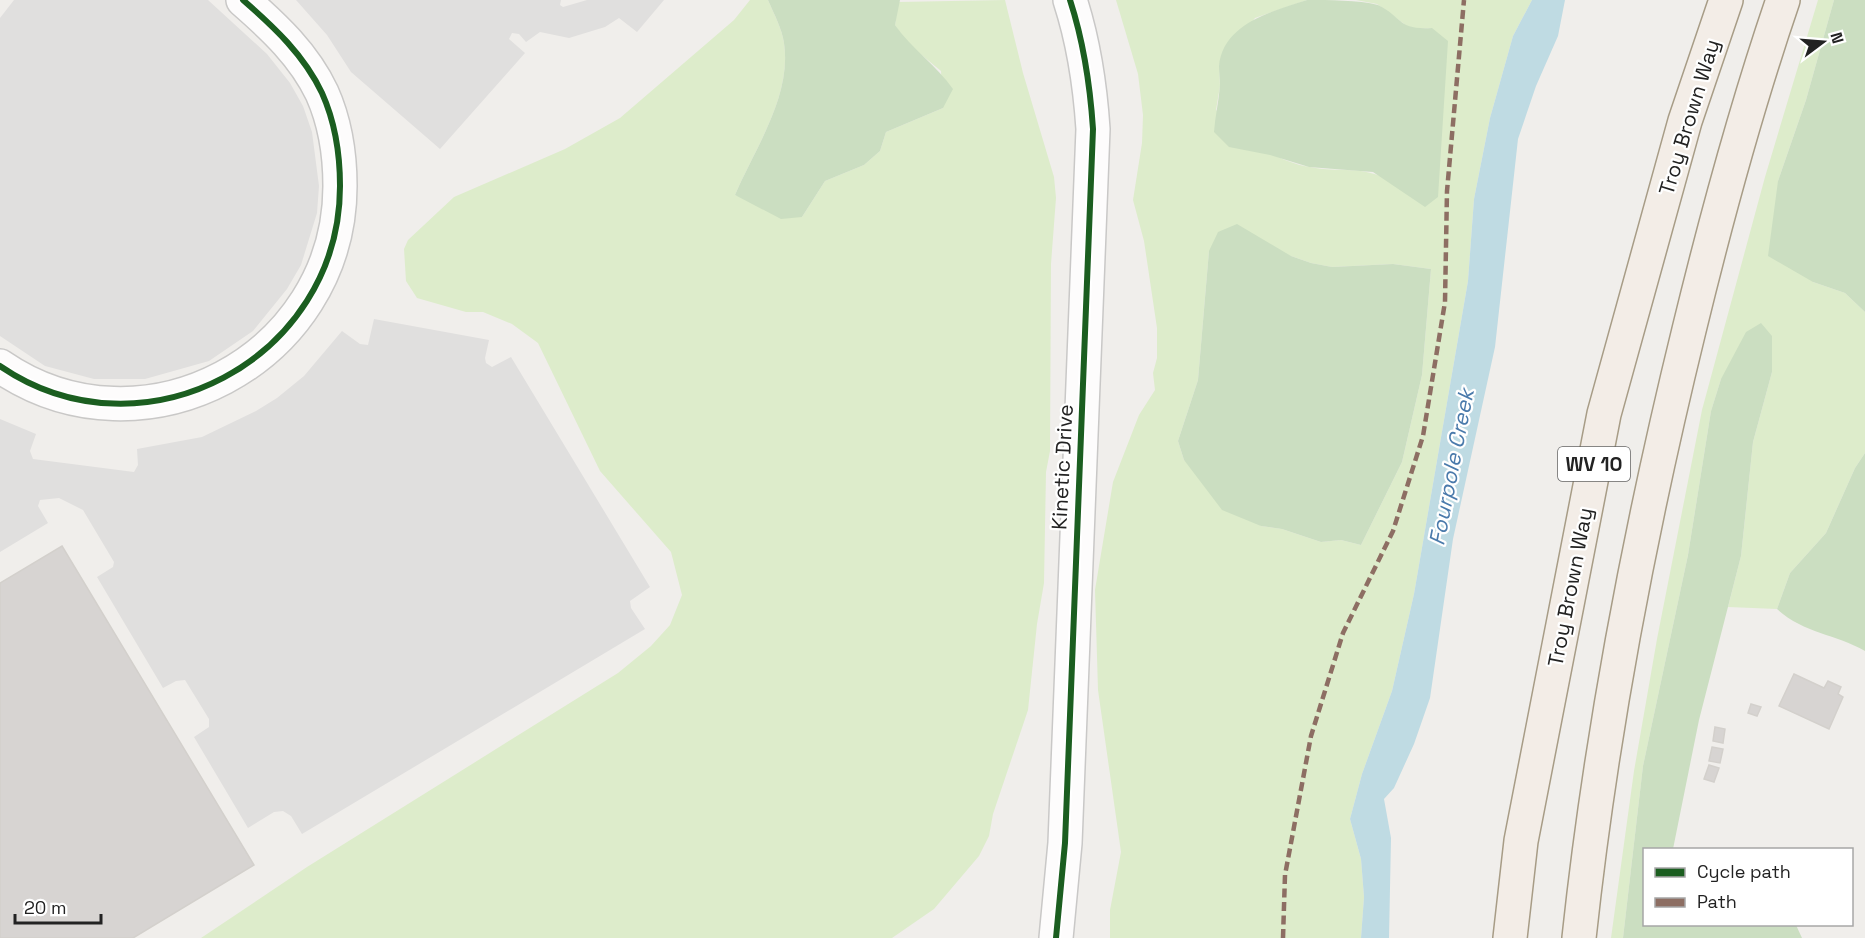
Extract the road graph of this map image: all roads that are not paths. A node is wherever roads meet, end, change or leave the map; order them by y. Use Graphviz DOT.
graph roads {
  1 [pos="243,0"];
  2 [pos="1070,0"];
  3 [pos="1725,0"];
  4 [pos="1783,0"];
  5 [pos="0,366"];
  6 [pos="1056,938"];
  7 [pos="1510,938"];
  8 [pos="1579,938"];
  1 -- 5 [label="street"];
  2 -- 6 [label="street, Kinetic Drive"];
  3 -- 7 [label="main road, Troy Brown Way / WV 10"];
  4 -- 8 [label="main road, WV 10"];
}
